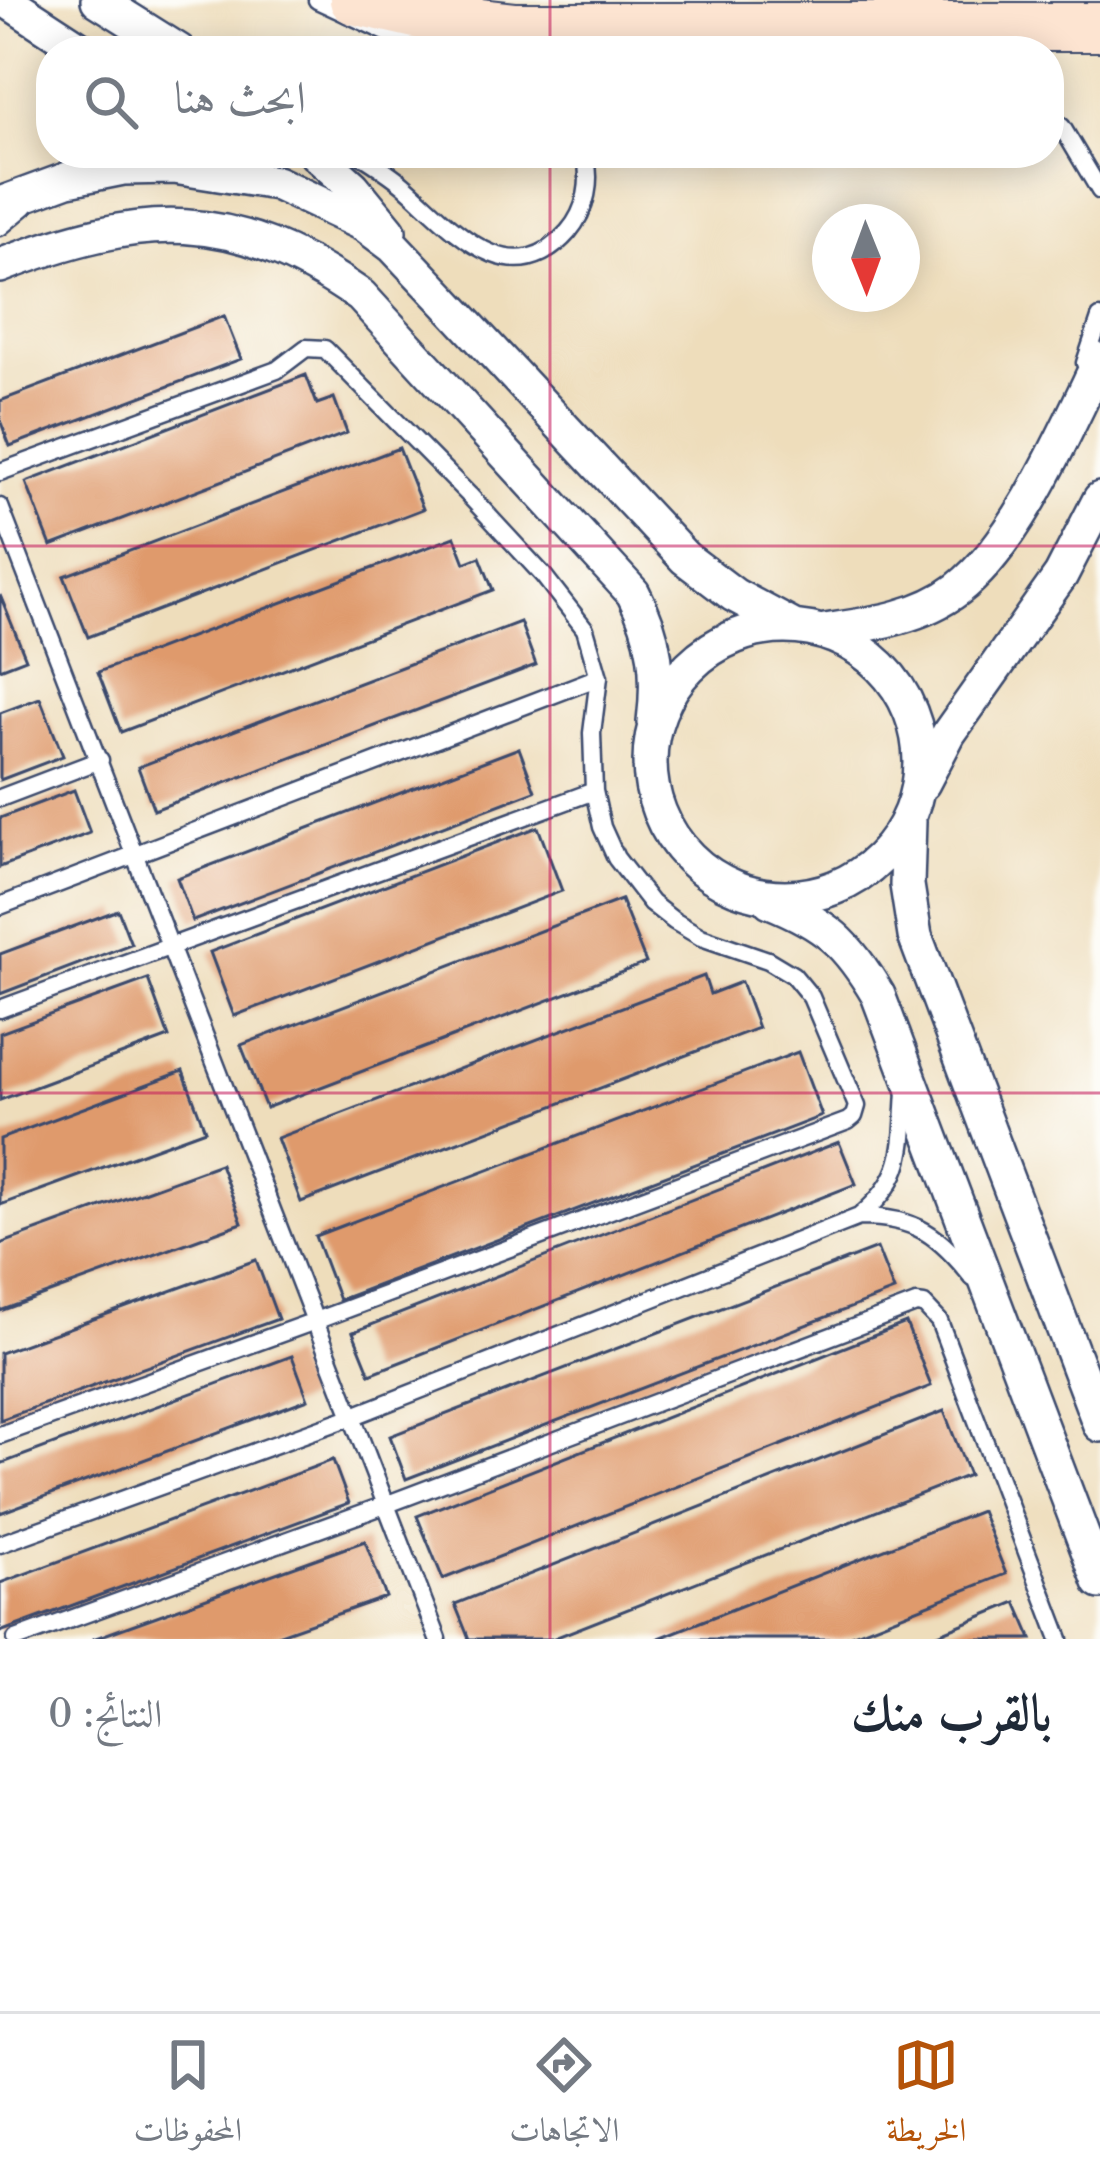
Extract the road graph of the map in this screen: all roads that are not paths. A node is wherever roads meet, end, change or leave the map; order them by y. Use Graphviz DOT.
graph roads {
  1 [pos="6,0"];
  2 [pos="98,0"];
  3 [pos="317,0"];
  4 [pos="354,0"];
  5 [pos="1100,27"];
  6 [pos="592,30"];
  7 [pos="61,36"];
  8 [pos="156,36"];
  9 [pos="395,36"];
  10 [pos="651,36"];
  11 [pos="1064,130"];
  12 [pos="90,168"];
  13 [pos="123,168"];
  14 [pos="180,168"];
  15 [pos="332,168"];
  16 [pos="380,168"];
  17 [pos="585,168"];
  18 [pos="58,183"];
  19 [pos="1100,191"];
  20 [pos="0,204"];
  21 [pos="0,227"];
  22 [pos="0,266"];
  23 [pos="447,303"];
  24 [pos="1100,318"];
  25 [pos="1100,360"];
  26 [pos="1058,447"];
  27 [pos="0,472"];
  28 [pos="1100,499"];
  29 [pos="0,507"];
  30 [pos="1100,516"];
  31 [pos="1061,575"];
  32 [pos="808,628"];
  33 [pos="599,677"];
  34 [pos="655,722"];
  35 [pos="100,760"];
  36 [pos="594,791"];
  37 [pos="0,798"];
  38 [pos="913,808"];
  39 [pos="136,854"];
  40 [pos="757,896"];
  41 [pos="0,906"];
  42 [pos="172,945"];
  43 [pos="0,1009"];
  44 [pos="908,1068"];
  45 [pos="859,1217"];
  46 [pos="996,1306"];
  47 [pos="315,1321"];
  48 [pos="351,1417"];
  49 [pos="1100,1425"];
  50 [pos="0,1435"];
  51 [pos="385,1505"];
  52 [pos="0,1544"];
  53 [pos="1100,1582"];
  54 [pos="16,1639"];
  55 [pos="438,1639"];
  56 [pos="1060,1639"];
  1 -- 7 [label="street"];
  2 -- 8 [label="street"];
  3 -- 9 [label="lane"];
  4 -- 6 [label="main road"];
  5 -- 6 [label="main road"];
  6 -- 10 [label="lane"];
  11 -- 19 [label="lane"];
  12 -- 18 [label="street"];
  13 -- 18 [label="street"];
  14 -- 23 [label="street"];
  15 -- 23 [label="street"];
  16 -- 17 [label="lane"];
  18 -- 20 [label="street"];
  18 -- 21 [label="lane"];
  22 -- 34 [label="street"];
  23 -- 32 [label="street"];
  24 -- 26 [label="lane"];
  25 -- 26 [label="street"];
  26 -- 32 [label="street"];
  27 -- 33 [label="lane"];
  28 -- 31 [label="street"];
  29 -- 35 [label="lane"];
  30 -- 31 [label="lane"];
  31 -- 38 [label="street"];
  32 -- 34 [label="street"];
  32 -- 38 [label="street"];
  33 -- 36 [label="lane"];
  33 -- 39 [label="lane"];
  34 -- 40 [label="street"];
  35 -- 37 [label="lane"];
  35 -- 39 [label="lane"];
  36 -- 42 [label="lane"];
  36 -- 47 [label="lane"];
  38 -- 40 [label="street"];
  38 -- 49 [label="street"];
  39 -- 41 [label="lane"];
  39 -- 42 [label="lane"];
  40 -- 44 [label="street"];
  42 -- 43 [label="lane"];
  42 -- 47 [label="lane"];
  44 -- 45 [label="lane"];
  44 -- 46 [label="street"];
  45 -- 46 [label="lane"];
  45 -- 48 [label="lane"];
  46 -- 53 [label="street"];
  47 -- 48 [label="lane"];
  47 -- 50 [label="lane"];
  48 -- 51 [label="lane"];
  48 -- 52 [label="lane"];
  51 -- 54 [label="lane"];
  51 -- 55 [label="lane"];
  51 -- 56 [label="lane"];
}
